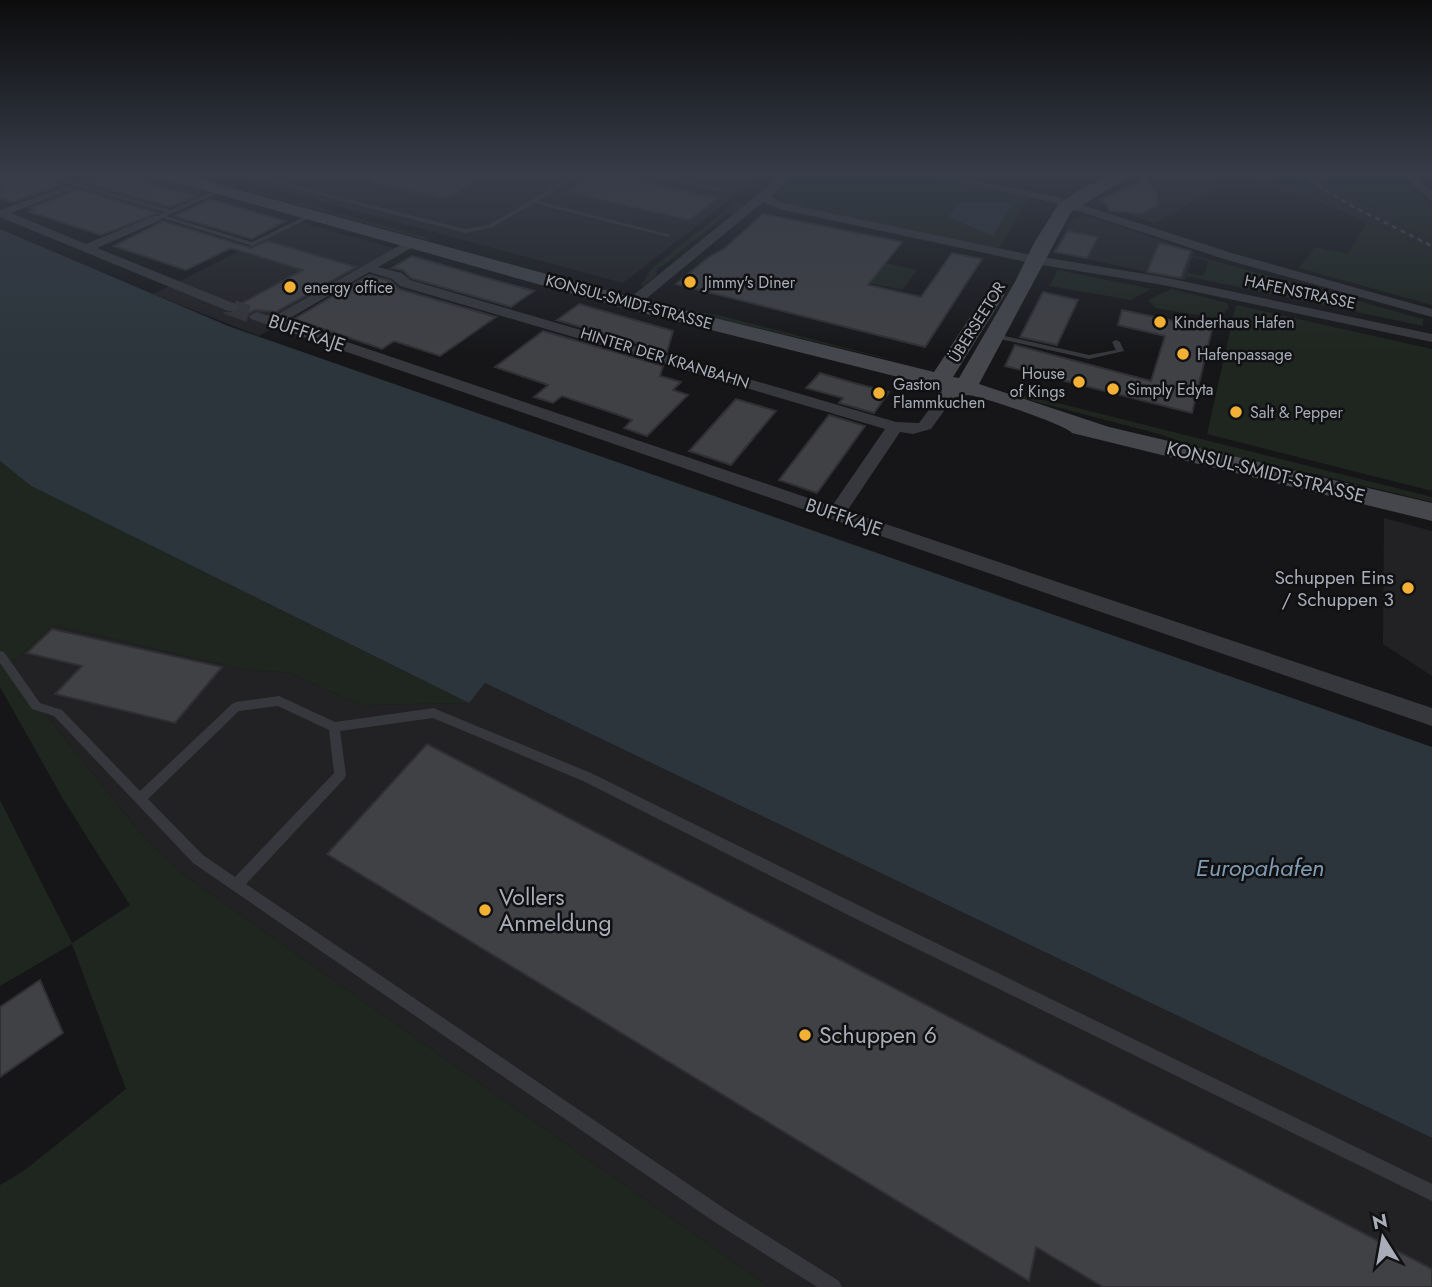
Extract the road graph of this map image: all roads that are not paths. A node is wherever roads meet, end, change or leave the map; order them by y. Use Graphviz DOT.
graph roads {
  1 [pos="55,235"];
  2 [pos="117,235"];
  3 [pos="221,235"];
  4 [pos="270,235"];
  5 [pos="383,235"];
  6 [pos="715,235"];
  7 [pos="894,235"];
  8 [pos="1046,235"];
  9 [pos="1163,235"];
  10 [pos="411,243"];
  11 [pos="87,248"];
  12 [pos="1016,266"];
  13 [pos="367,268"];
  14 [pos="631,304"];
  15 [pos="233,308"];
  16 [pos="1432,313"];
  17 [pos="994,335"];
  18 [pos="1432,338"];
  19 [pos="1116,342"];
  20 [pos="951,387"];
  21 [pos="895,427"];
  22 [pos="1432,512"];
  23 [pos="836,514"];
  24 [pos="0,655"];
  25 [pos="1432,718"];
  26 [pos="334,727"];
  27 [pos="141,798"];
  28 [pos="236,885"];
  29 [pos="1432,1193"];
  30 [pos="833,1287"];
  1 -- 11 [label="street"];
  2 -- 11 [label="street"];
  3 -- 4 [label="lane"];
  5 -- 10 [label="street, KONSUL-SMIDT-STRASSE"];
  6 -- 14 [label="street"];
  7 -- 12 [label="street, HAFENSTRASSE"];
  8 -- 12 [label="street, ÜBERSEETOR"];
  9 -- 16 [label="street, HAFENSTRASSE"];
  10 -- 13 [label="street"];
  10 -- 14 [label="street, KONSUL-SMIDT-STRASSE"];
  11 -- 15 [label="street"];
  12 -- 17 [label="street, ÜBERSEETOR"];
  12 -- 18 [label="street, HAFENSTRASSE"];
  12 -- 20 [label="street, ÜBERSEETOR"];
  13 -- 21 [label="street, HINTER DER KRANBAHN"];
  13 -- 23 [label="street, BUFFKAJE"];
  14 -- 20 [label="street, KONSUL-SMIDT-STRASSE"];
  17 -- 19 [label="lane"];
  17 -- 20 [label="street, ÜBERSEETOR"];
  20 -- 21 [label="street, HINTER DER KRANBAHN"];
  20 -- 22 [label="street, KONSUL-SMIDT-STRASSE"];
  21 -- 23 [label="street"];
  23 -- 25 [label="street, BUFFKAJE"];
  24 -- 27 [label="lane"];
  26 -- 27 [label="lane"];
  26 -- 28 [label="lane"];
  26 -- 29 [label="lane"];
  27 -- 28 [label="lane"];
  28 -- 30 [label="lane"];
}
